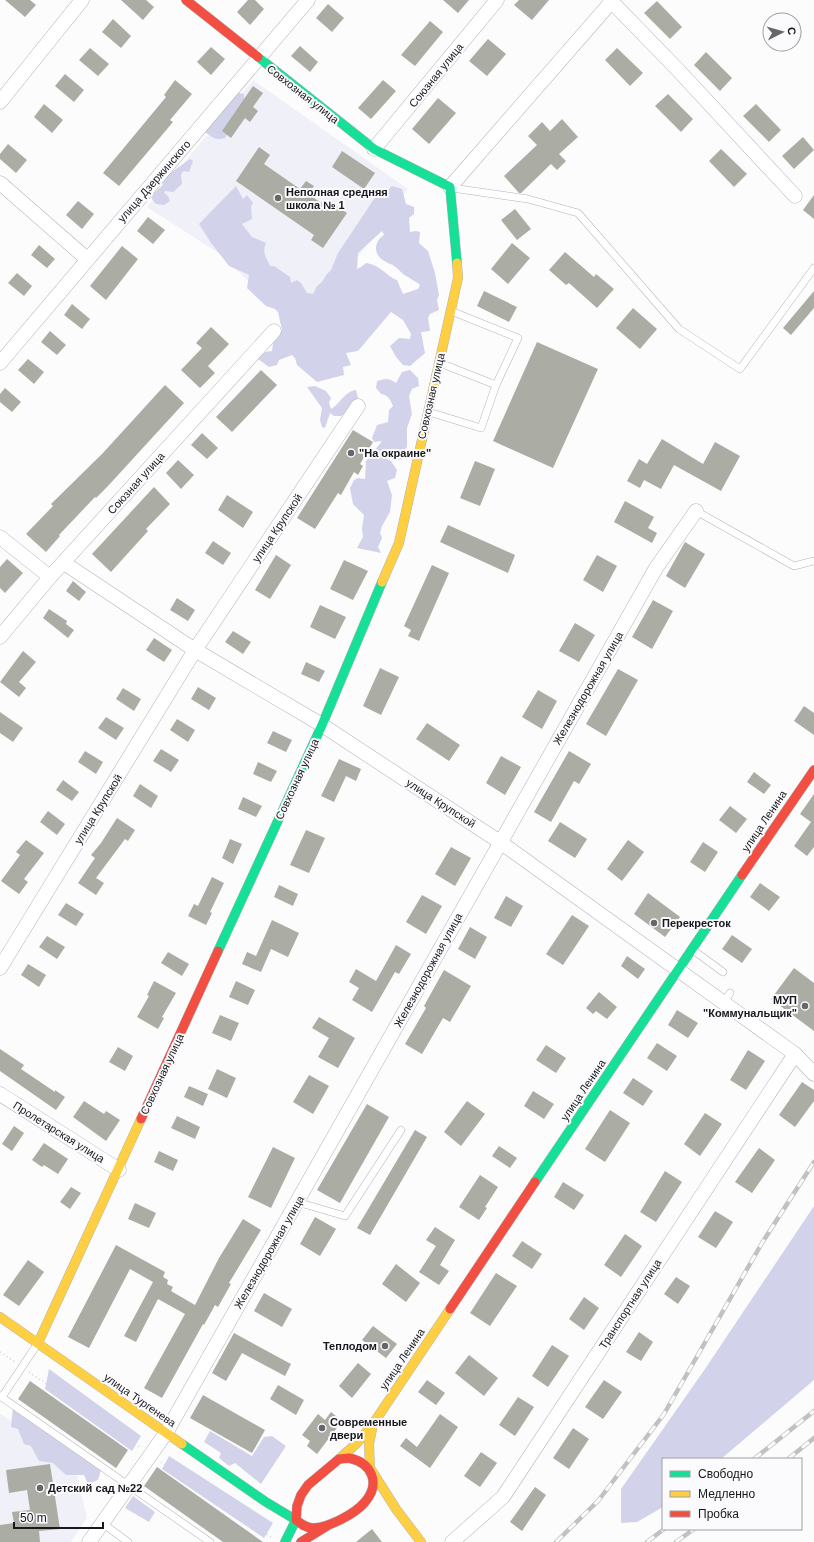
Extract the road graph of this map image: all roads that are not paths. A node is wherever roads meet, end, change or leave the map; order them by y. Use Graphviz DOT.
graph roads {
  1 [pos="82,0"];
  2 [pos="186,0"];
  3 [pos="308,0"];
  4 [pos="497,0"];
  5 [pos="613,1"];
  6 [pos="259,59"];
  7 [pos="0,102"];
  8 [pos="374,149"];
  9 [pos="0,183"];
  10 [pos="450,187"];
  11 [pos="795,196"];
  12 [pos="87,259"];
  13 [pos="814,268"];
  14 [pos="451,311"];
  15 [pos="274,331"];
  16 [pos="0,363"];
  17 [pos="439,363"];
  18 [pos="496,385"];
  19 [pos="358,406"];
  20 [pos="427,411"];
  21 [pos="696,511"];
  22 [pos="0,537"];
  23 [pos="814,561"];
  24 [pos="64,563"];
  25 [pos="50,577"];
  26 [pos="0,637"];
  27 [pos="195,650"];
  28 [pos="322,725"];
  29 [pos="814,770"];
  30 [pos="500,842"];
  31 [pos="692,949"];
  32 [pos="0,968"];
  33 [pos="677,970"];
  34 [pos="723,972"];
  35 [pos="795,1054"];
  36 [pos="814,1074"];
  37 [pos="0,1094"];
  38 [pos="402,1130"];
  39 [pos="119,1170"];
  40 [pos="297,1202"];
  41 [pos="0,1317"];
  42 [pos="38,1343"];
  43 [pos="1,1396"];
  44 [pos="373,1424"];
  45 [pos="166,1432"];
  46 [pos="339,1459"];
  47 [pos="370,1468"];
  48 [pos="308,1485"];
  49 [pos="129,1486"];
  50 [pos="293,1497"];
  51 [pos="282,1501"];
  52 [pos="266,1502"];
  53 [pos="365,1502"];
  54 [pos="398,1508"];
  55 [pos="296,1520"];
  56 [pos="102,1523"];
  57 [pos="328,1525"];
  58 [pos="88,1542"];
  59 [pos="128,1542"];
  60 [pos="210,1542"];
  61 [pos="285,1542"];
  62 [pos="301,1542"];
  63 [pos="421,1542"];
  64 [pos="452,1542"];
  1 -- 7 [label="street"];
  2 -- 6 [label="street, Совхозная улица"];
  3 -- 6 [label="street, улица Дзержинского"];
  4 -- 8 [label="street, Союзная улица"];
  5 -- 10 [label="street"];
  5 -- 11 [label="street"];
  6 -- 8 [label="street, Совхозная улица"];
  6 -- 12 [label="street, улица Дзержинского"];
  8 -- 10 [label="street, Совхозная улица"];
  9 -- 12 [label="street"];
  10 -- 13 [label="lane"];
  10 -- 14 [label="street, Совхозная улица"];
  12 -- 16 [label="street, улица Дзержинского"];
  14 -- 17 [label="street, Совхозная улица"];
  14 -- 18 [label="lane"];
  15 -- 24 [label="street, Союзная улица"];
  17 -- 18 [label="lane"];
  17 -- 20 [label="street, Совхозная улица"];
  18 -- 20 [label="lane"];
  19 -- 27 [label="street, улица Крупской"];
  20 -- 28 [label="street, Совхозная улица"];
  21 -- 23 [label="lane"];
  21 -- 30 [label="street, Железнодорожная улица"];
  22 -- 25 [label="street"];
  24 -- 25 [label="street, Союзная улица"];
  24 -- 27 [label="street, улица Крупской"];
  25 -- 26 [label="street, Союзная улица"];
  27 -- 28 [label="street, улица Крупской"];
  27 -- 32 [label="street, улица Крупской"];
  28 -- 30 [label="street, улица Крупской"];
  28 -- 39 [label="street, Совхозная улица"];
  29 -- 31 [label="street, улица Ленина"];
  30 -- 33 [label="street, улица Крупской"];
  30 -- 40 [label="street, Железнодорожная улица"];
  31 -- 33 [label="street, улица Ленина"];
  31 -- 34 [label="lane"];
  33 -- 35 [label="street, улица Крупской"];
  33 -- 44 [label="street, улица Ленина"];
  35 -- 36 [label="street, улица Крупской"];
  35 -- 64 [label="street, Транспортная улица"];
  37 -- 39 [label="street, Пролетарская улица"];
  38 -- 40 [label="lane"];
  39 -- 42 [label="street, Совхозная улица"];
  40 -- 45 [label="street, Железнодорожная улица"];
  41 -- 42 [label="street, улица Тургенева"];
  42 -- 43 [label="lane"];
  42 -- 45 [label="street, улица Тургенева"];
  43 -- 49 [label="lane"];
  44 -- 46 [label="street, улица Ленина"];
  44 -- 47 [label="street"];
  45 -- 49 [label="street, Железнодорожная улица"];
  45 -- 52 [label="street, улица Тургенева"];
  46 -- 47 [label="street"];
  46 -- 48 [label="street"];
  47 -- 53 [label="street"];
  47 -- 54 [label="street"];
  48 -- 50 [label="street"];
  48 -- 55 [label="street"];
  49 -- 56 [label="street, Железнодорожная улица"];
  49 -- 60 [label="lane"];
  51 -- 52 [label="street"];
  52 -- 55 [label="street, улица Тургенева"];
  53 -- 54 [label="street"];
  53 -- 57 [label="street"];
  54 -- 63 [label="street"];
  55 -- 57 [label="street"];
  55 -- 61 [label="street"];
  56 -- 58 [label="street, Железнодорожная улица"];
  56 -- 59 [label="lane"];
  57 -- 62 [label="street"];
}
